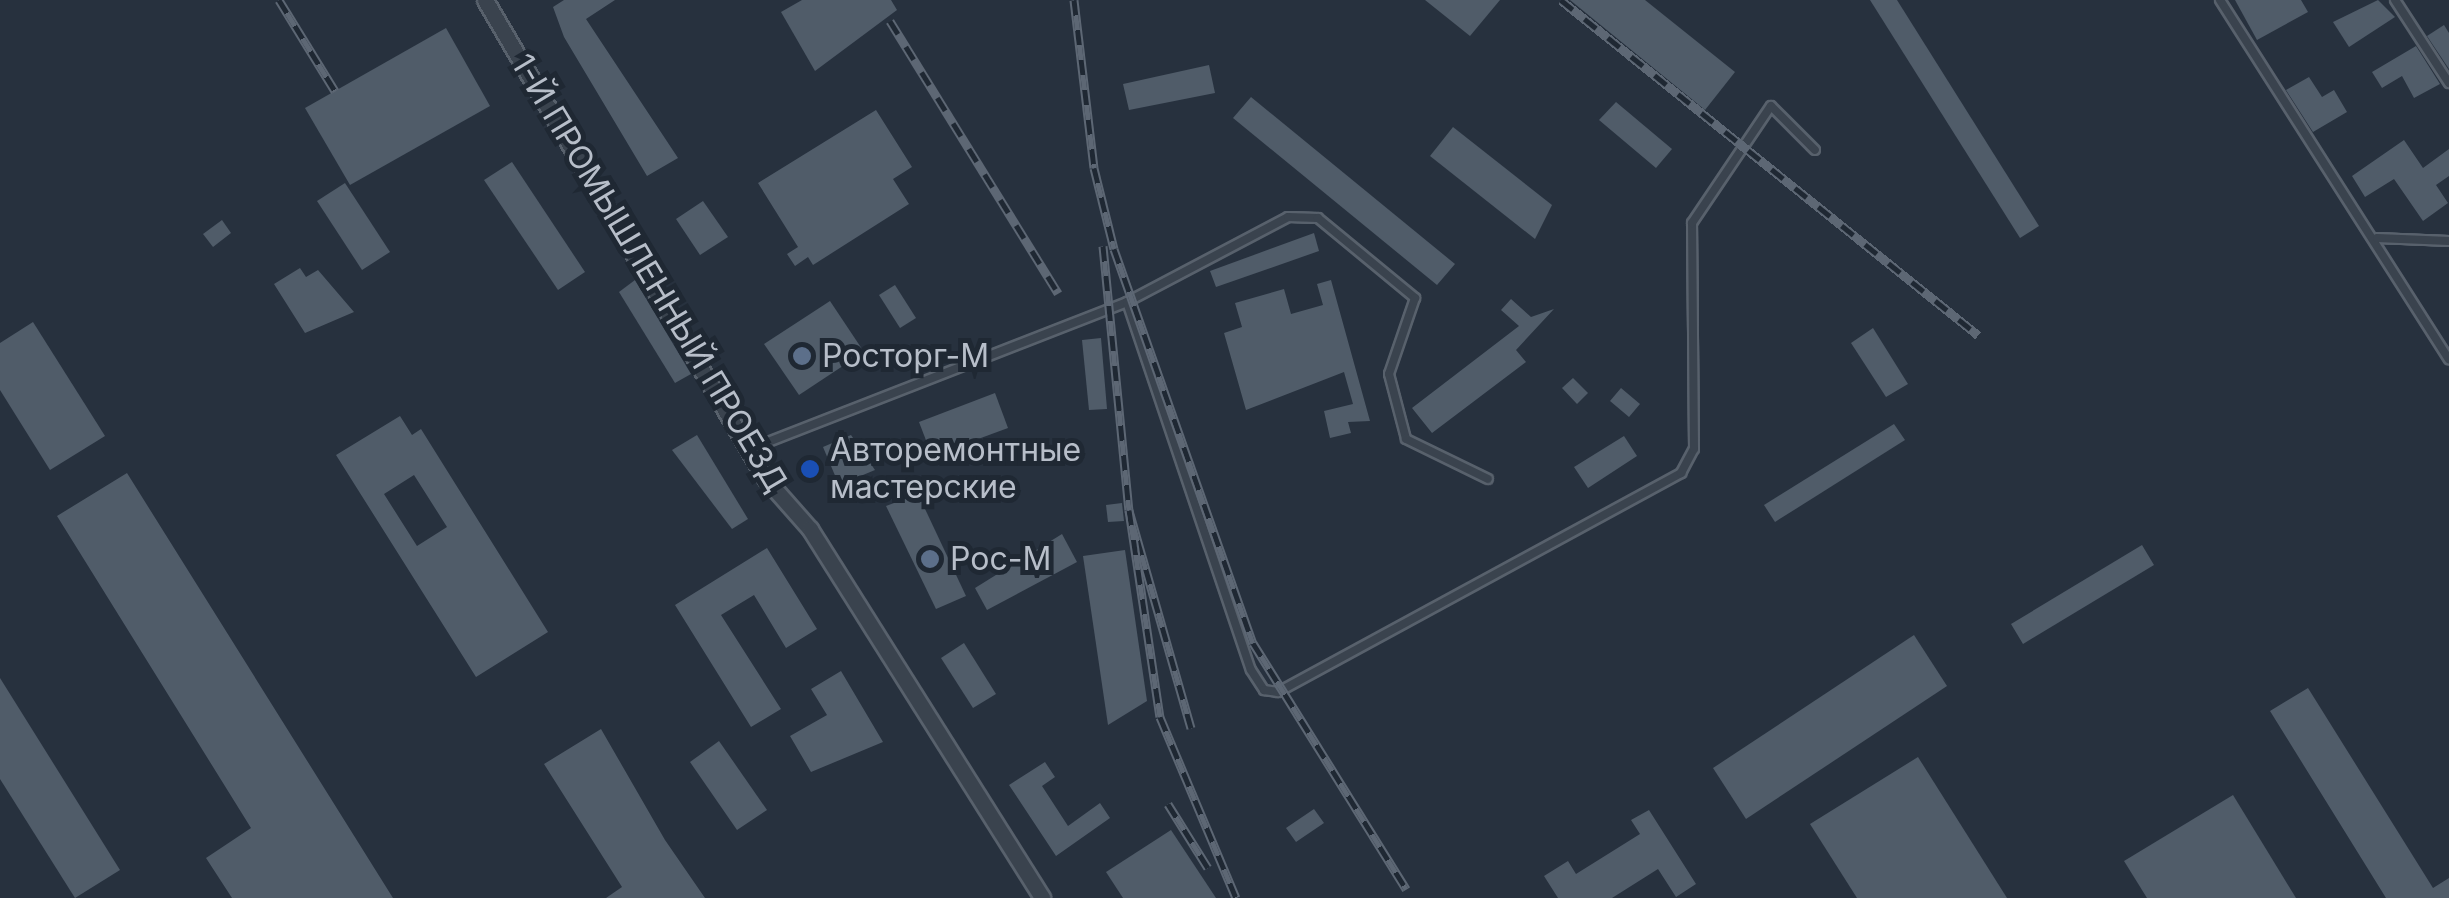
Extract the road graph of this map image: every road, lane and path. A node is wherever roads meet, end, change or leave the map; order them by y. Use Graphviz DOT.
graph roads {
  1 [pos="485,0"];
  2 [pos="2220,0"];
  3 [pos="2396,0"];
  4 [pos="2449,83"];
  5 [pos="1815,150"];
  6 [pos="2378,238"];
  7 [pos="2449,241"];
  8 [pos="1126,302"];
  9 [pos="2449,359"];
  10 [pos="750,449"];
  11 [pos="1488,479"];
  12 [pos="1042,898"];
  1 -- 10 [label="street, 1-Й ПРОМЫШЛЕННЫЙ ПРОЕЗД"];
  2 -- 6 [label="lane"];
  3 -- 4 [label="lane"];
  5 -- 8 [label="lane"];
  6 -- 7 [label="lane"];
  6 -- 9 [label="lane"];
  8 -- 10 [label="lane"];
  8 -- 11 [label="lane"];
  10 -- 12 [label="street, 1-Й ПРОМЫШЛЕННЫЙ ПРОЕЗД"];
}
